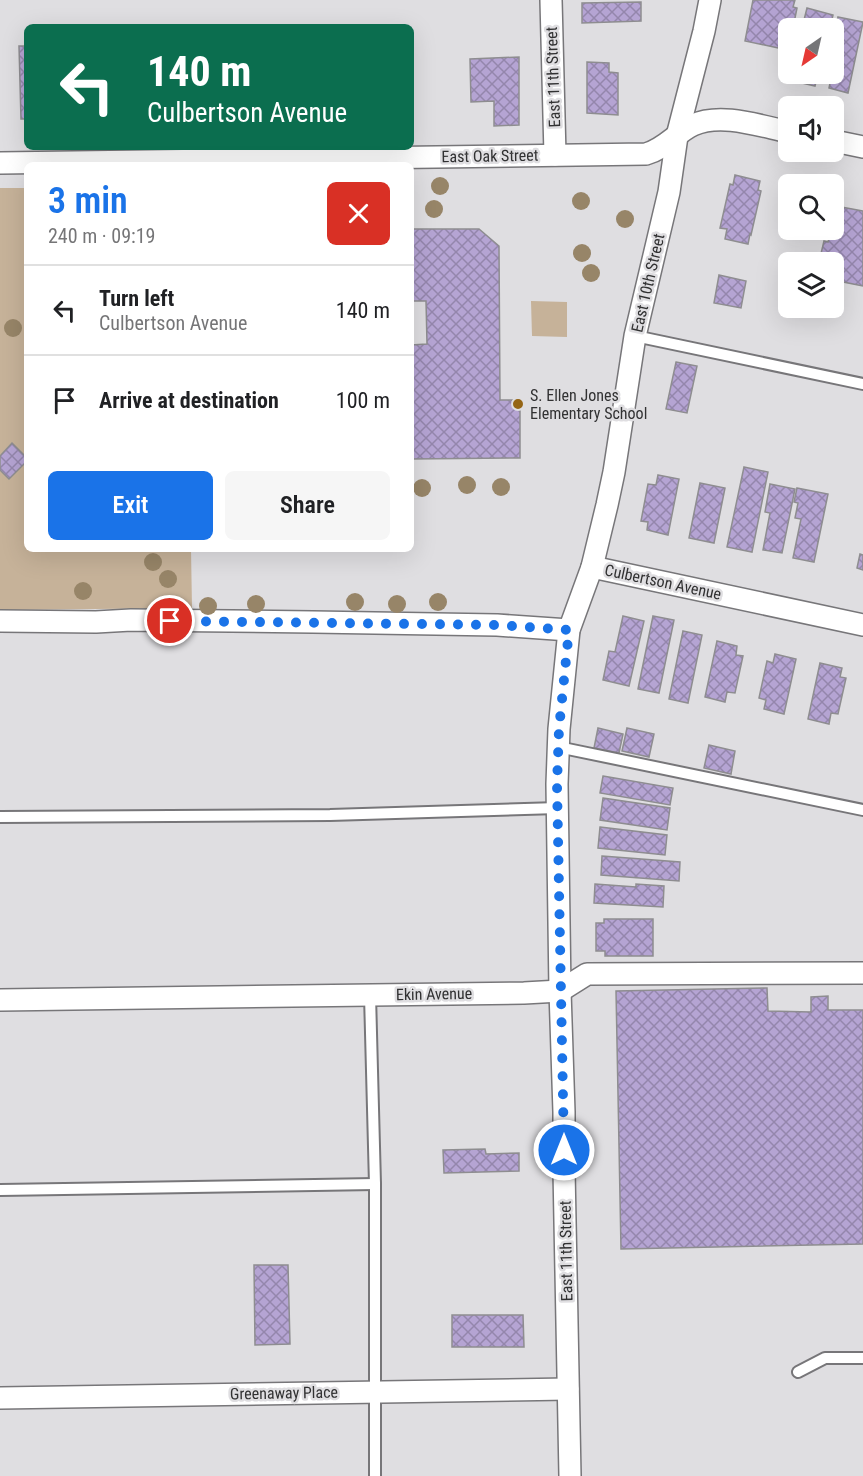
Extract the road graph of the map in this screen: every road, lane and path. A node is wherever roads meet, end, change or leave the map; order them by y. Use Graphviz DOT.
graph roads {
  1 [pos="551,0"];
  2 [pos="710,0"];
  3 [pos="778,130"];
  4 [pos="677,136"];
  5 [pos="844,143"];
  6 [pos="863,147"];
  7 [pos="555,155"];
  8 [pos="69,162"];
  9 [pos="0,163"];
  10 [pos="24,163"];
  11 [pos="635,336"];
  12 [pos="863,384"];
  13 [pos="592,567"];
  14 [pos="0,621"];
  15 [pos="863,625"];
  16 [pos="569,630"];
  17 [pos="558,747"];
  18 [pos="558,808"];
  19 [pos="863,810"];
  20 [pos="0,817"];
  21 [pos="863,972"];
  22 [pos="560,991"];
  23 [pos="370,995"];
  24 [pos="0,1000"];
  25 [pos="375,1184"];
  26 [pos="0,1190"];
  27 [pos="863,1358"];
  28 [pos="798,1372"];
  29 [pos="568,1389"];
  30 [pos="376,1391"];
  31 [pos="0,1398"];
  32 [pos="375,1476"];
  33 [pos="570,1476"];
  1 -- 7 [label="street, East 11th Street"];
  2 -- 4 [label="street, East 10th Street"];
  3 -- 4 [label="street, East Oak Street"];
  4 -- 7 [label="street, East Oak Street"];
  4 -- 11 [label="street, East 10th Street"];
  5 -- 6 [label="street"];
  7 -- 8 [label="street, East Oak Street"];
  9 -- 10 [label="street, East Oak Street"];
  11 -- 12 [label="lane"];
  11 -- 13 [label="street, East 10th Street"];
  13 -- 15 [label="street, Culbertson Avenue"];
  13 -- 16 [label="street, Culbertson Avenue"];
  14 -- 16 [label="street"];
  16 -- 17 [label="street, East 11th Street"];
  17 -- 18 [label="street, East 11th Street"];
  17 -- 19 [label="lane"];
  18 -- 20 [label="lane"];
  18 -- 22 [label="street, East 11th Street"];
  21 -- 22 [label="street, Ekin Avenue"];
  22 -- 23 [label="street, Ekin Avenue"];
  22 -- 29 [label="street, East 11th Street"];
  23 -- 24 [label="street, Ekin Avenue"];
  23 -- 25 [label="lane"];
  25 -- 26 [label="lane"];
  25 -- 30 [label="lane"];
  27 -- 28 [label="lane"];
  29 -- 30 [label="street, Greenaway Place"];
  29 -- 33 [label="street, East 11th Street"];
  30 -- 31 [label="street, Greenaway Place"];
  30 -- 32 [label="lane"];
}
